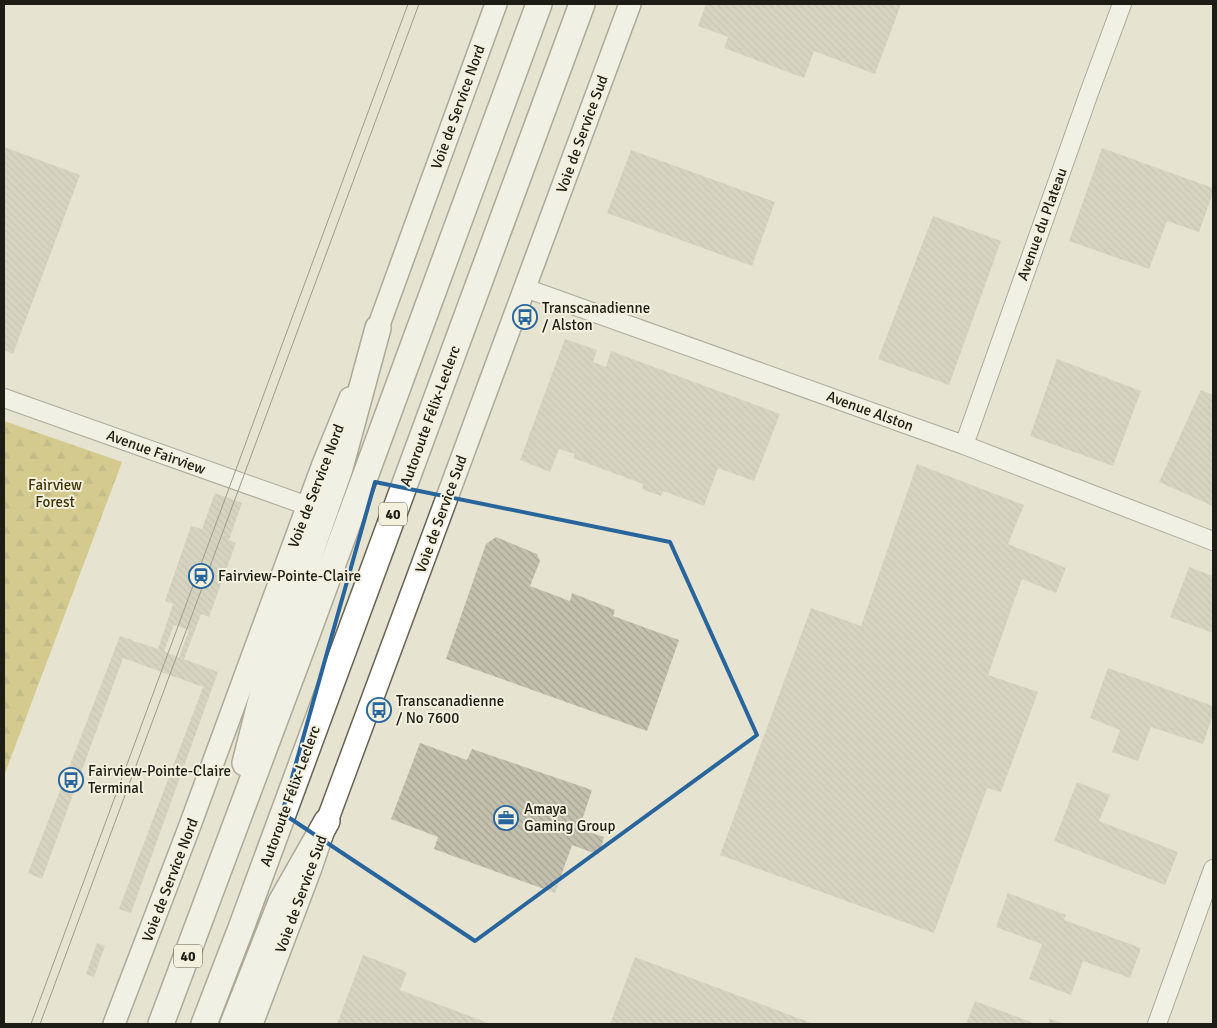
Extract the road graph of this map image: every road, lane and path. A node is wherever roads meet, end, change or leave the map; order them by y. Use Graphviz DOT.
graph roads {
  1 [pos="496,4"];
  2 [pos="538,4"];
  3 [pos="582,4"];
  4 [pos="630,4"];
  5 [pos="1122,4"];
  6 [pos="525,288"];
  7 [pos="378,328"];
  8 [pos="4,398"];
  9 [pos="964,445"];
  10 [pos="308,506"];
  11 [pos="1213,541"];
  12 [pos="327,821"];
  13 [pos="1213,869"];
  14 [pos="214,887"];
  15 [pos="1208,899"];
  16 [pos="114,1024"];
  17 [pos="161,1024"];
  18 [pos="204,1024"];
  19 [pos="233,1024"];
  20 [pos="252,1024"];
  21 [pos="1157,1024"];
  1 -- 7 [label="main road, Voie de Service Nord"];
  2 -- 14 [label="highway, 40"];
  3 -- 18 [label="highway, Autoroute Félix-Leclerc / 40"];
  4 -- 6 [label="main road, Voie de Service Sud"];
  5 -- 9 [label="street, Avenue du Plateau"];
  6 -- 9 [label="street, Avenue Alston"];
  6 -- 12 [label="main road, Voie de Service Sud"];
  7 -- 10 [label="main road, Voie de Service Nord"];
  7 -- 14 [label="highway"];
  8 -- 10 [label="street, Avenue Fairview"];
  9 -- 11 [label="street, Avenue Alston"];
  10 -- 16 [label="main road, Voie de Service Nord"];
  12 -- 19 [label="highway"];
  12 -- 20 [label="main road, Voie de Service Sud"];
  13 -- 15 [label="street"];
  14 -- 17 [label="highway, 40"];
  15 -- 21 [label="street"];
}
